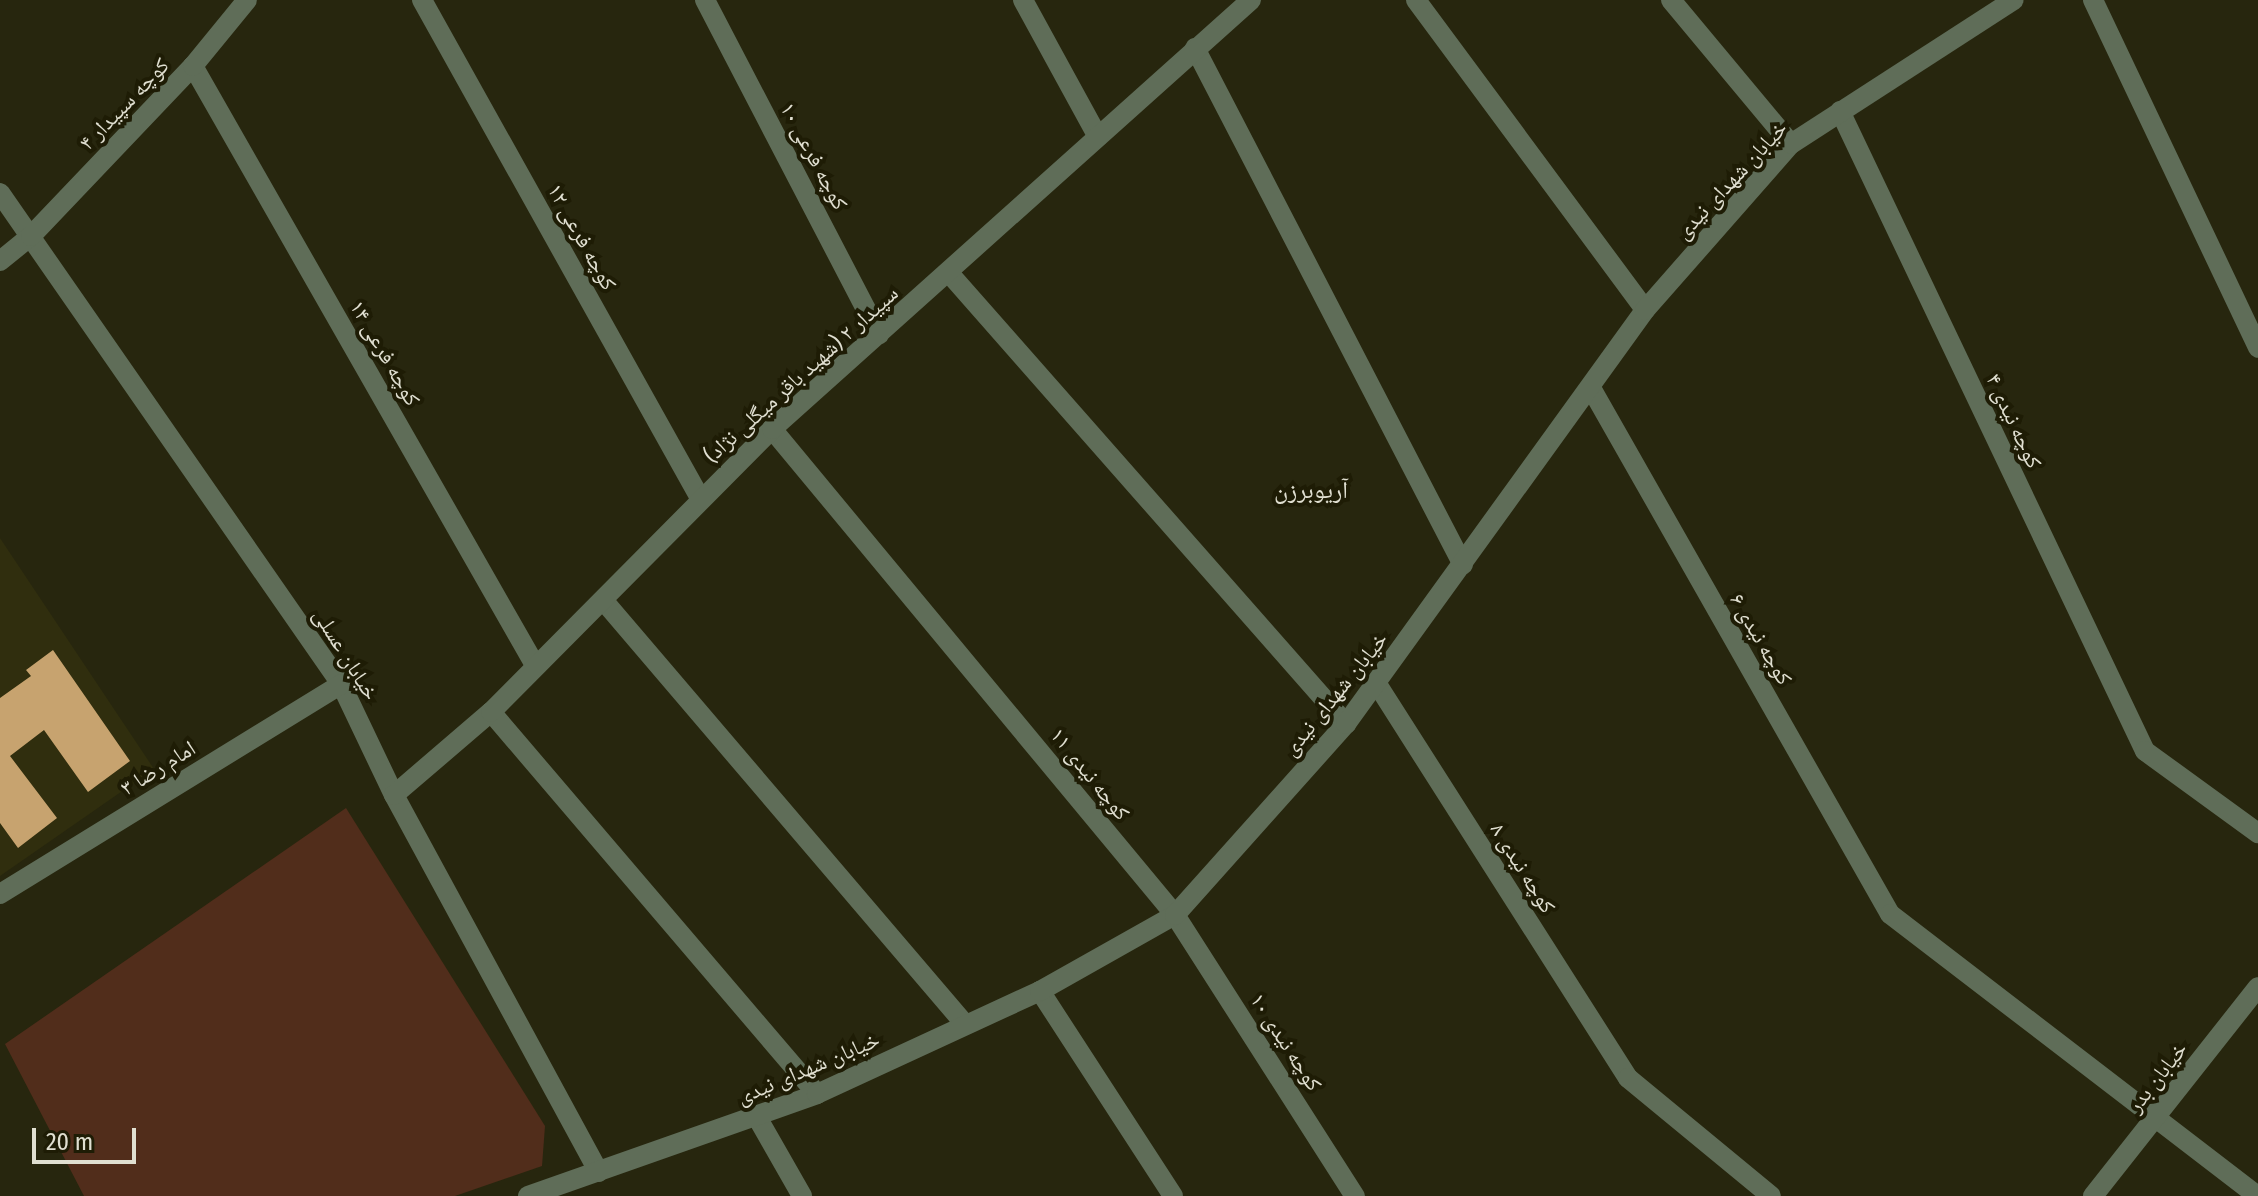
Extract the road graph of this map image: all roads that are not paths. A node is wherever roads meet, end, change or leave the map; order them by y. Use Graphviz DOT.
graph roads {
  1 [pos="247,0"];
  2 [pos="422,0"];
  3 [pos="705,0"];
  4 [pos="1023,0"];
  5 [pos="1251,0"];
  6 [pos="1416,0"];
  7 [pos="1671,0"];
  8 [pos="2014,0"];
  9 [pos="2093,0"];
  10 [pos="1195,48"];
  11 [pos="193,66"];
  12 [pos="1840,111"];
  13 [pos="1098,137"];
  14 [pos="1791,144"];
  15 [pos="0,193"];
  16 [pos="31,236"];
  17 [pos="0,261"];
  18 [pos="949,273"];
  19 [pos="1645,310"];
  20 [pos="879,334"];
  21 [pos="2258,348"];
  22 [pos="1591,388"];
  23 [pos="772,429"];
  24 [pos="700,498"];
  25 [pos="1463,565"];
  26 [pos="603,600"];
  27 [pos="535,665"];
  28 [pos="341,684"];
  29 [pos="1377,684"];
  30 [pos="491,712"];
  31 [pos="1346,724"];
  32 [pos="394,795"];
  33 [pos="2258,833"];
  34 [pos="0,894"];
  35 [pos="1175,915"];
  36 [pos="2258,987"];
  37 [pos="1040,991"];
  38 [pos="964,1023"];
  39 [pos="817,1094"];
  40 [pos="2157,1115"];
  41 [pos="757,1117"];
  42 [pos="599,1172"];
  43 [pos="528,1196"];
  44 [pos="802,1196"];
  45 [pos="1173,1196"];
  46 [pos="1355,1196"];
  47 [pos="1771,1196"];
  48 [pos="2093,1196"];
  49 [pos="2257,1196"];
  1 -- 11 [label="street, کوچه سپیدار ۴"];
  2 -- 24 [label="street, کوچه فرعی ۱۲"];
  3 -- 20 [label="street, کوچه فرعی ۱۰"];
  4 -- 13 [label="street"];
  5 -- 10 [label="street, سپیدار ۲ (شهید باقر میگلی نژاد)"];
  6 -- 19 [label="street"];
  7 -- 14 [label="street"];
  8 -- 12 [label="street, خیابان شهدای نیدی"];
  9 -- 21 [label="street"];
  10 -- 13 [label="street, سپیدار ۲ (شهید باقر میگلی نژاد)"];
  10 -- 25 [label="street"];
  11 -- 16 [label="street, کوچه سپیدار ۴"];
  11 -- 27 [label="street, کوچه فرعی ۱۴"];
  12 -- 14 [label="street, خیابان شهدای نیدی"];
  12 -- 33 [label="street, کوچه نیدی ۴"];
  13 -- 18 [label="street, سپیدار ۲ (شهید باقر میگلی نژاد)"];
  14 -- 19 [label="street, خیابان شهدای نیدی"];
  15 -- 16 [label="street, خیابان عسلی"];
  16 -- 17 [label="street, کوچه سپیدار ۴"];
  16 -- 28 [label="street, خیابان عسلی"];
  18 -- 20 [label="street, سپیدار ۲ (شهید باقر میگلی نژاد)"];
  18 -- 31 [label="street"];
  19 -- 22 [label="street, خیابان شهدای نیدی"];
  20 -- 23 [label="street, سپیدار ۲ (شهید باقر میگلی نژاد)"];
  22 -- 25 [label="street, خیابان شهدای نیدی"];
  22 -- 40 [label="street, کوچه نیدی ۶"];
  23 -- 24 [label="street, سپیدار ۲ (شهید باقر میگلی نژاد)"];
  23 -- 35 [label="street, کوچه نیدی ۱۱"];
  24 -- 26 [label="street, سپیدار ۲ (شهید باقر میگلی نژاد)"];
  25 -- 29 [label="street, خیابان شهدای نیدی"];
  26 -- 27 [label="street, سپیدار ۲ (شهید باقر میگلی نژاد)"];
  26 -- 38 [label="street"];
  27 -- 30 [label="street, سپیدار ۲ (شهید باقر میگلی نژاد)"];
  28 -- 32 [label="street, خیابان عسلی"];
  28 -- 34 [label="street, امام رضا ۳"];
  29 -- 31 [label="street, خیابان شهدای نیدی"];
  29 -- 47 [label="street, کوچه نیدی ۸"];
  30 -- 32 [label="street, سپیدار ۲ (شهید باقر میگلی نژاد)"];
  30 -- 39 [label="street"];
  31 -- 35 [label="street, خیابان شهدای نیدی"];
  32 -- 42 [label="street, خیابان عسلی"];
  35 -- 37 [label="street, خیابان شهدای نیدی"];
  35 -- 46 [label="street, کوچه نیدی ۱۰"];
  36 -- 40 [label="street, خیابان بدر"];
  37 -- 38 [label="street, خیابان شهدای نیدی"];
  37 -- 45 [label="street"];
  38 -- 39 [label="street, خیابان شهدای نیدی"];
  39 -- 41 [label="street, خیابان شهدای نیدی"];
  40 -- 48 [label="street, خیابان بدر"];
  40 -- 49 [label="street"];
  41 -- 42 [label="street, خیابان شهدای نیدی"];
  41 -- 44 [label="street"];
  42 -- 43 [label="street, خیابان شهدای نیدی"];
}
